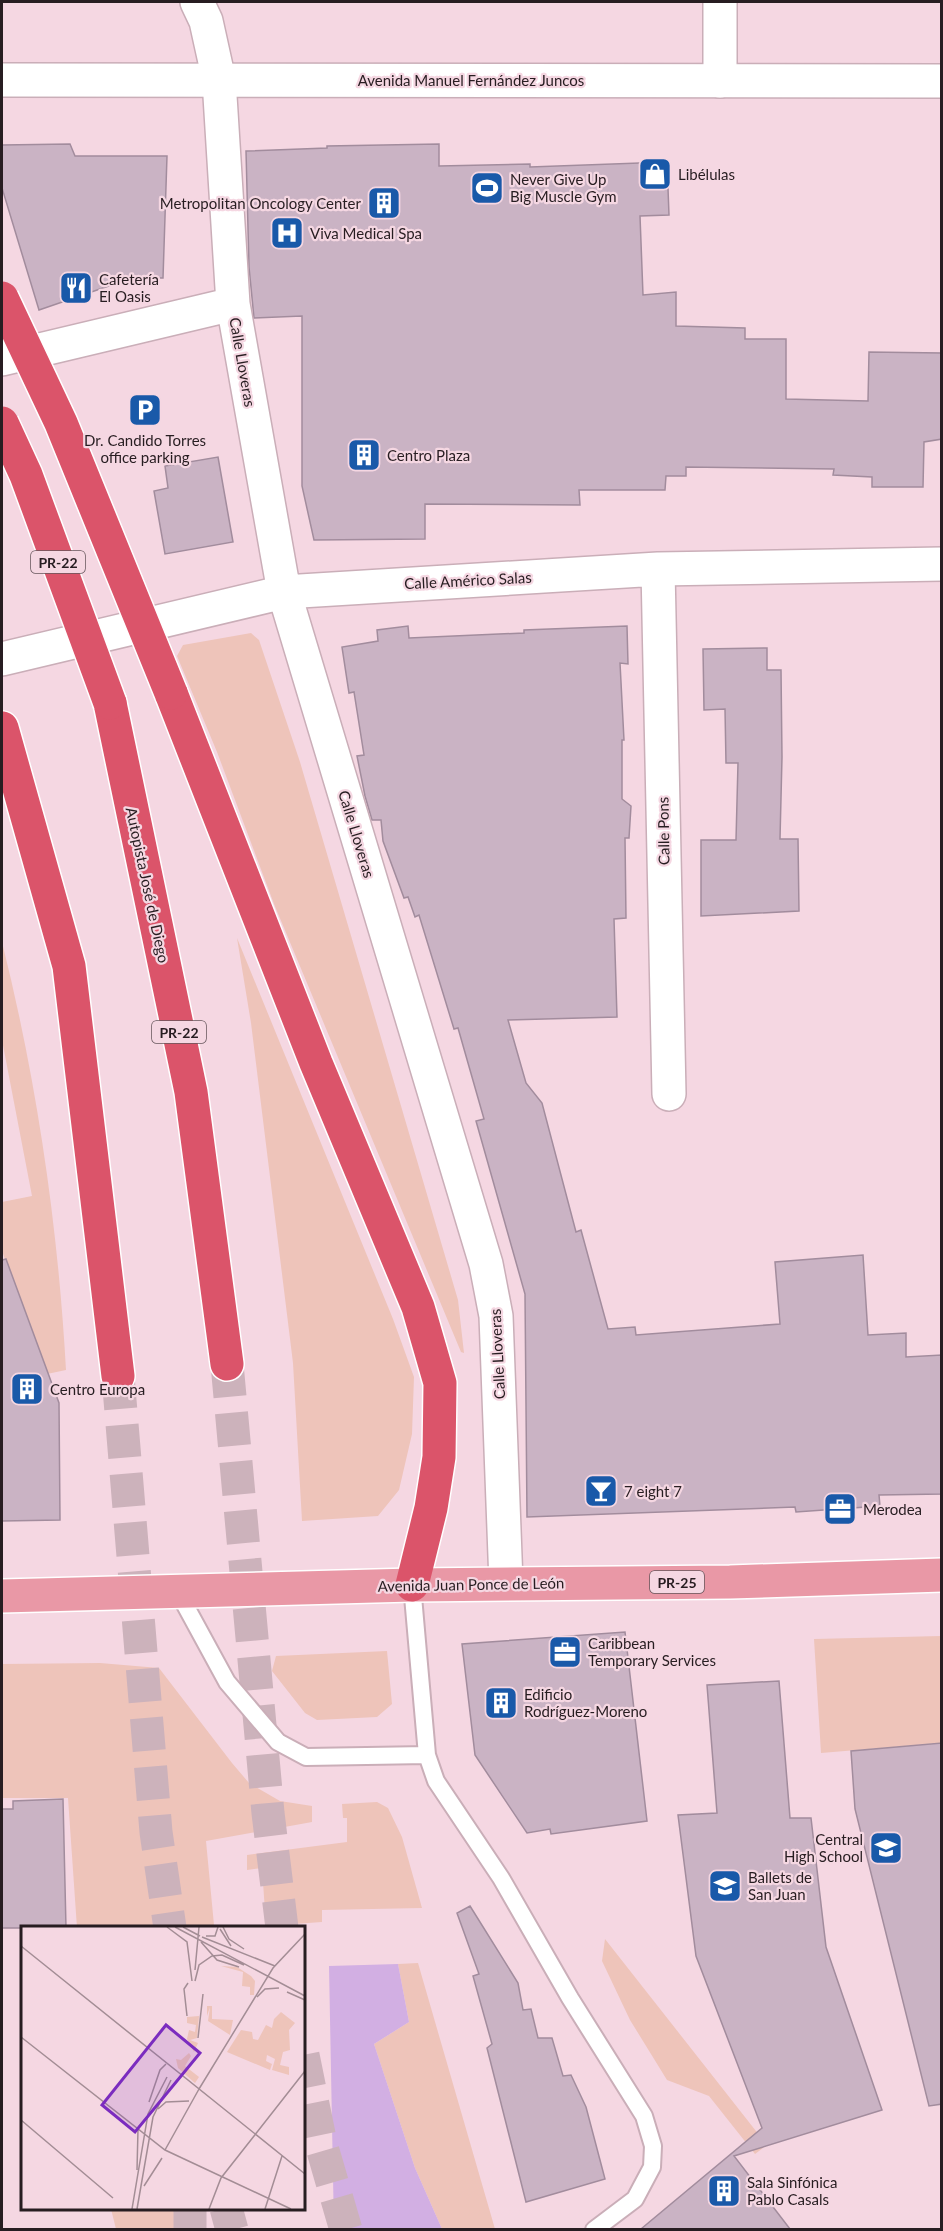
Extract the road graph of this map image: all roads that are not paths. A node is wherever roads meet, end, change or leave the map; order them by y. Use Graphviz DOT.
graph roads {
  1 [pos="197,2"];
  2 [pos="720,2"];
  3 [pos="219,80"];
  4 [pos="2,81"];
  5 [pos="720,81"];
  6 [pos="942,81"];
  7 [pos="2,298"];
  8 [pos="233,304"];
  9 [pos="2,358"];
  10 [pos="2,423"];
  11 [pos="942,564"];
  12 [pos="657,569"];
  13 [pos="284,591"];
  14 [pos="2,659"];
  15 [pos="2,728"];
  16 [pos="669,1094"];
  17 [pos="228,1364"];
  18 [pos="118,1376"];
  19 [pos="942,1575"];
  20 [pos="506,1583"];
  21 [pos="412,1585"];
  22 [pos="178,1592"];
  23 [pos="2,1596"];
  24 [pos="427,1755"];
  25 [pos="594,2229"];
  1 -- 3 [label="street, Calle Lloveras"];
  2 -- 5 [label="street"];
  3 -- 4 [label="street, Avenida Manuel Fernández Juncos"];
  3 -- 5 [label="street, Avenida Manuel Fernández Juncos"];
  3 -- 8 [label="street, Calle Lloveras"];
  5 -- 6 [label="street, Avenida Manuel Fernández Juncos"];
  7 -- 21 [label="highway, bridge"];
  8 -- 9 [label="street"];
  8 -- 13 [label="street, Calle Lloveras"];
  10 -- 17 [label="highway, Autopista José de Diego / PR-22, bridge"];
  11 -- 12 [label="street, Calle Américo Salas"];
  12 -- 13 [label="street, Calle Américo Salas"];
  12 -- 16 [label="street, Calle Pons"];
  13 -- 14 [label="street, Calle Américo Salas"];
  13 -- 20 [label="street, Calle Lloveras"];
  15 -- 18 [label="highway"];
  19 -- 20 [label="main road, Avenida Juan Ponce de León / PR-25"];
  20 -- 21 [label="main road, Avenida Juan Ponce de León / PR-25"];
  21 -- 22 [label="main road, Avenida Juan Ponce de León / PR-25"];
  21 -- 24 [label="lane"];
  22 -- 23 [label="main road, Avenida Juan Ponce de León / PR-25"];
  22 -- 24 [label="lane"];
  24 -- 25 [label="lane"];
}
